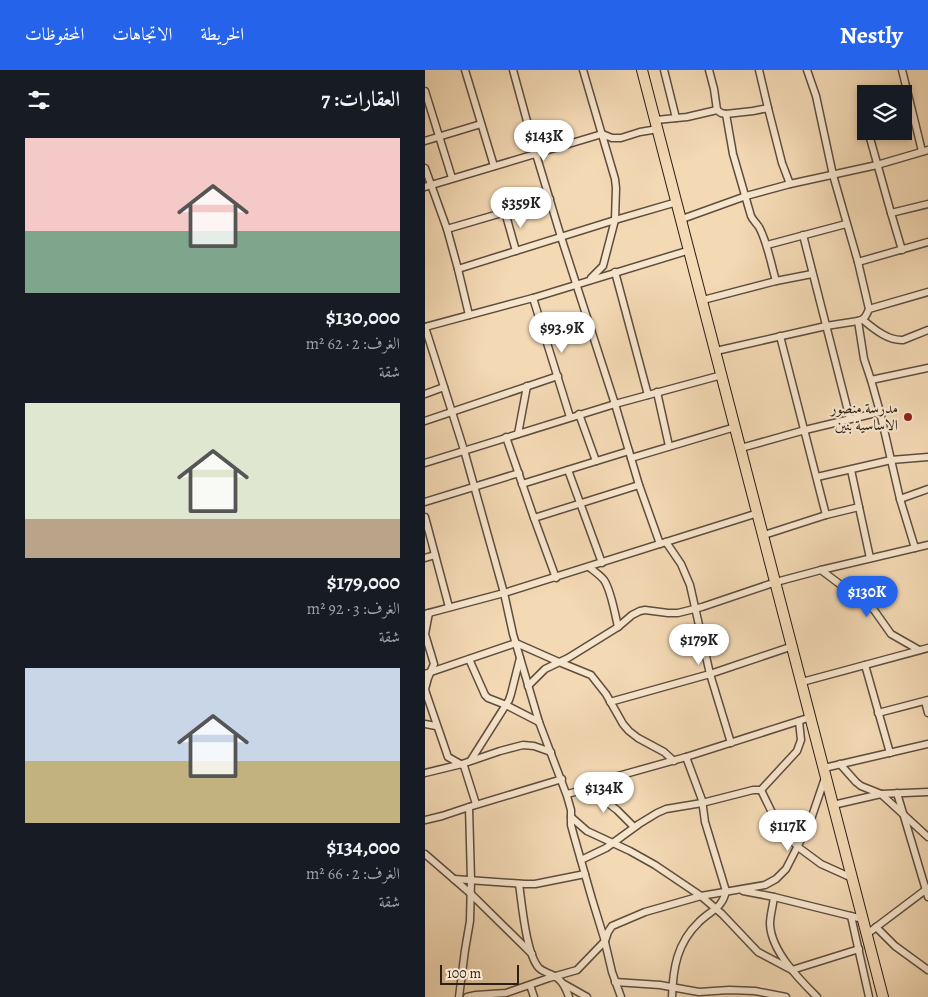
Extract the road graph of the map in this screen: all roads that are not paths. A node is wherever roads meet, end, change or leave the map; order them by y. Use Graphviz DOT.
graph roads {
  1 [pos="465,70"];
  2 [pos="513,70"];
  3 [pos="583,70"];
  4 [pos="643,70"];
  5 [pos="664,70"];
  6 [pos="709,70"];
  7 [pos="759,70"];
  8 [pos="807,70"];
  9 [pos="902,70"];
  10 [pos="425,91"];
  11 [pos="768,108"];
  12 [pos="717,110"];
  13 [pos="727,114"];
  14 [pos="676,118"];
  15 [pos="481,124"];
  16 [pos="657,124"];
  17 [pos="602,134"];
  18 [pos="439,137"];
  19 [pos="870,140"];
  20 [pos="425,141"];
  21 [pos="925,150"];
  22 [pos="536,154"];
  23 [pos="877,165"];
  24 [pos="494,166"];
  25 [pos="425,168"];
  26 [pos="833,174"];
  27 [pos="452,178"];
  28 [pos="790,184"];
  29 [pos="428,186"];
  30 [pos="746,196"];
  31 [pos="550,199"];
  32 [pos="677,202"];
  33 [pos="928,204"];
  34 [pos="505,212"];
  35 [pos="891,213"];
  36 [pos="615,220"];
  37 [pos="682,220"];
  38 [pos="846,224"];
  39 [pos="447,229"];
  40 [pos="803,235"];
  41 [pos="561,237"];
  42 [pos="928,242"];
  43 [pos="767,245"];
  44 [pos="690,250"];
  45 [pos="902,250"];
  46 [pos="516,251"];
  47 [pos="858,262"];
  48 [pos="458,269"];
  49 [pos="615,272"];
  50 [pos="812,274"];
  51 [pos="587,280"];
  52 [pos="776,281"];
  53 [pos="576,284"];
  54 [pos="928,292"];
  55 [pos="533,298"];
  56 [pos="703,300"];
  57 [pos="869,309"];
  58 [pos="469,315"];
  59 [pos="860,321"];
  60 [pos="826,326"];
  61 [pos="425,327"];
  62 [pos="928,330"];
  63 [pos="780,336"];
  64 [pos="716,352"];
  65 [pos="928,368"];
  66 [pos="722,375"];
  67 [pos="558,376"];
  68 [pos="871,380"];
  69 [pos="527,386"];
  70 [pos="444,387"];
  71 [pos="657,392"];
  72 [pos="425,394"];
  73 [pos="648,395"];
  74 [pos="615,404"];
  75 [pos="451,412"];
  76 [pos="879,412"];
  77 [pos="579,414"];
  78 [pos="570,417"];
  79 [pos="850,419"];
  80 [pos="425,421"];
  81 [pos="735,426"];
  82 [pos="805,430"];
  83 [pos="518,434"];
  84 [pos="506,437"];
  85 [pos="669,446"];
  86 [pos="741,448"];
  87 [pos="464,450"];
  88 [pos="630,454"];
  89 [pos="928,457"];
  90 [pos="891,460"];
  91 [pos="596,461"];
  92 [pos="425,463"];
  93 [pos="568,470"];
  94 [pos="851,470"];
  95 [pos="519,473"];
  96 [pos="817,477"];
  97 [pos="522,484"];
  98 [pos="639,485"];
  99 [pos="474,487"];
  100 [pos="928,489"];
  101 [pos="900,499"];
  102 [pos="425,502"];
  103 [pos="580,503"];
  104 [pos="859,507"];
  105 [pos="758,513"];
  106 [pos="826,515"];
  107 [pos="425,518"];
  108 [pos="534,518"];
  109 [pos="764,535"];
  110 [pos="663,543"];
  111 [pos="928,545"];
  112 [pos="915,548"];
  113 [pos="435,554"];
  114 [pos="425,558"];
  115 [pos="870,558"];
  116 [pos="602,563"];
  117 [pos="589,567"];
  118 [pos="821,570"];
  119 [pos="556,578"];
  120 [pos="776,582"];
  121 [pos="504,593"];
  122 [pos="449,607"];
  123 [pos="696,609"];
  124 [pos="427,613"];
  125 [pos="618,627"];
  126 [pos="516,643"];
  127 [pos="793,646"];
  128 [pos="928,648"];
  129 [pos="919,650"];
  130 [pos="520,657"];
  131 [pos="469,659"];
  132 [pos="559,662"];
  133 [pos="865,665"];
  134 [pos="428,673"];
  135 [pos="710,674"];
  136 [pos="802,682"];
  137 [pos="528,686"];
  138 [pos="927,701"];
  139 [pos="610,702"];
  140 [pos="506,705"];
  141 [pos="878,713"];
  142 [pos="928,713"];
  143 [pos="811,717"];
  144 [pos="799,721"];
  145 [pos="539,722"];
  146 [pos="425,724"];
  147 [pos="436,726"];
  148 [pos="731,743"];
  149 [pos="928,744"];
  150 [pos="551,752"];
  151 [pos="890,753"];
  152 [pos="687,757"];
  153 [pos="471,760"];
  154 [pos="675,761"];
  155 [pos="461,764"];
  156 [pos="840,764"];
  157 [pos="825,771"];
  158 [pos="425,772"];
  159 [pos="562,779"];
  160 [pos="579,790"];
  161 [pos="761,790"];
  162 [pos="928,792"];
  163 [pos="897,793"];
  164 [pos="567,794"];
  165 [pos="881,794"];
  166 [pos="702,802"];
  167 [pos="476,804"];
  168 [pos="833,805"];
  169 [pos="469,807"];
  170 [pos="905,816"];
  171 [pos="571,817"];
  172 [pos="425,820"];
  173 [pos="635,827"];
  174 [pos="928,838"];
  175 [pos="612,843"];
  176 [pos="798,847"];
  177 [pos="425,854"];
  178 [pos="581,860"];
  179 [pos="585,874"];
  180 [pos="852,878"];
  181 [pos="453,879"];
  182 [pos="471,880"];
  183 [pos="519,884"];
  184 [pos="927,888"];
  185 [pos="736,889"];
  186 [pos="726,891"];
  187 [pos="470,893"];
  188 [pos="701,896"];
  189 [pos="928,896"];
  190 [pos="774,897"];
  191 [pos="717,909"];
  192 [pos="851,916"];
  193 [pos="863,919"];
  194 [pos="876,927"];
  195 [pos="867,934"];
  196 [pos="605,941"];
  197 [pos="859,950"];
  198 [pos="532,954"];
  199 [pos="792,970"];
  200 [pos="928,970"];
  201 [pos="557,976"];
  202 [pos="615,982"];
  203 [pos="563,984"];
  204 [pos="530,985"];
  205 [pos="673,987"];
  206 [pos="767,995"];
  207 [pos="459,997"];
  208 [pos="467,997"];
  209 [pos="534,997"];
  210 [pos="569,997"];
  211 [pos="587,997"];
  212 [pos="621,997"];
  213 [pos="672,997"];
  214 [pos="786,997"];
  215 [pos="817,997"];
  216 [pos="869,997"];
  217 [pos="883,997"];
  1 -- 15 [label="street"];
  2 -- 22 [label="street"];
  3 -- 17 [label="street"];
  4 -- 16 [label="highway"];
  5 -- 14 [label="street"];
  6 -- 12 [label="street"];
  7 -- 11 [label="street"];
  8 -- 26 [label="street"];
  9 -- 21 [label="street"];
  10 -- 18 [label="street"];
  11 -- 13 [label="street"];
  11 -- 28 [label="street"];
  12 -- 13 [label="street"];
  12 -- 14 [label="street"];
  13 -- 30 [label="street"];
  14 -- 16 [label="street"];
  15 -- 18 [label="street"];
  15 -- 24 [label="street"];
  16 -- 17 [label="street"];
  16 -- 32 [label="highway"];
  17 -- 22 [label="street"];
  17 -- 36 [label="street"];
  18 -- 20 [label="street"];
  18 -- 27 [label="street"];
  19 -- 23 [label="street"];
  21 -- 23 [label="street"];
  22 -- 24 [label="street"];
  22 -- 31 [label="street"];
  23 -- 26 [label="street"];
  23 -- 35 [label="street"];
  24 -- 27 [label="street"];
  25 -- 29 [label="street"];
  26 -- 28 [label="street"];
  26 -- 38 [label="street"];
  27 -- 29 [label="street"];
  28 -- 30 [label="street"];
  29 -- 39 [label="street"];
  30 -- 37 [label="street"];
  30 -- 43 [label="street"];
  31 -- 34 [label="street"];
  31 -- 41 [label="street"];
  32 -- 36 [label="street"];
  32 -- 37 [label="highway"];
  33 -- 35 [label="street"];
  34 -- 39 [label="street"];
  34 -- 46 [label="street"];
  35 -- 45 [label="street"];
  36 -- 41 [label="street"];
  36 -- 51 [label="street"];
  37 -- 44 [label="highway"];
  38 -- 40 [label="street"];
  38 -- 47 [label="street"];
  39 -- 48 [label="street"];
  40 -- 43 [label="street"];
  40 -- 50 [label="street"];
  41 -- 46 [label="street"];
  41 -- 53 [label="street"];
  42 -- 45 [label="street"];
  43 -- 52 [label="street"];
  44 -- 49 [label="street"];
  44 -- 56 [label="highway"];
  45 -- 47 [label="street"];
  46 -- 48 [label="street"];
  47 -- 57 [label="street"];
  48 -- 58 [label="street"];
  49 -- 51 [label="street"];
  49 -- 73 [label="street"];
  50 -- 52 [label="street"];
  50 -- 60 [label="street"];
  51 -- 53 [label="street"];
  52 -- 56 [label="street"];
  53 -- 55 [label="street"];
  53 -- 74 [label="street"];
  54 -- 57 [label="street"];
  55 -- 58 [label="street"];
  55 -- 67 [label="street"];
  56 -- 64 [label="highway"];
  57 -- 59 [label="street"];
  58 -- 61 [label="street"];
  59 -- 60 [label="street"];
  59 -- 62 [label="street"];
  59 -- 68 [label="street"];
  60 -- 63 [label="street"];
  60 -- 79 [label="street"];
  61 -- 70 [label="street"];
  63 -- 64 [label="street"];
  63 -- 82 [label="street"];
  64 -- 66 [label="highway"];
  65 -- 68 [label="street"];
  66 -- 71 [label="street"];
  66 -- 81 [label="highway"];
  67 -- 69 [label="street"];
  67 -- 78 [label="street"];
  68 -- 76 [label="street"];
  69 -- 75 [label="street"];
  69 -- 83 [label="street"];
  70 -- 72 [label="street"];
  70 -- 75 [label="street"];
  71 -- 73 [label="street"];
  71 -- 85 [label="street"];
  73 -- 74 [label="street"];
  74 -- 77 [label="street"];
  74 -- 88 [label="street"];
  75 -- 80 [label="street"];
  75 -- 87 [label="street"];
  76 -- 79 [label="street"];
  76 -- 90 [label="street"];
  77 -- 78 [label="street"];
  77 -- 91 [label="street"];
  78 -- 83 [label="street"];
  79 -- 82 [label="street"];
  81 -- 85 [label="street"];
  81 -- 86 [label="highway"];
  82 -- 86 [label="street"];
  82 -- 96 [label="street"];
  83 -- 84 [label="street"];
  84 -- 87 [label="street"];
  84 -- 95 [label="street"];
  85 -- 88 [label="street"];
  86 -- 105 [label="highway"];
  87 -- 92 [label="street"];
  87 -- 99 [label="street"];
  88 -- 91 [label="street"];
  88 -- 98 [label="street"];
  89 -- 90 [label="street"];
  90 -- 94 [label="street"];
  90 -- 101 [label="street"];
  91 -- 93 [label="street"];
  93 -- 97 [label="street"];
  93 -- 103 [label="street"];
  94 -- 96 [label="street"];
  94 -- 104 [label="street"];
  95 -- 97 [label="street"];
  95 -- 99 [label="street"];
  96 -- 106 [label="street"];
  97 -- 108 [label="street"];
  98 -- 103 [label="street"];
  98 -- 110 [label="street"];
  99 -- 102 [label="street"];
  99 -- 121 [label="street"];
  100 -- 101 [label="street"];
  101 -- 112 [label="street"];
  103 -- 108 [label="street"];
  103 -- 116 [label="street"];
  104 -- 106 [label="street"];
  104 -- 115 [label="street"];
  105 -- 109 [label="highway"];
  105 -- 110 [label="street"];
  106 -- 109 [label="street"];
  107 -- 113 [label="street"];
  108 -- 119 [label="street"];
  109 -- 120 [label="highway"];
  110 -- 116 [label="street"];
  110 -- 123 [label="street"];
  111 -- 112 [label="street"];
  112 -- 115 [label="street"];
  113 -- 114 [label="street"];
  113 -- 122 [label="street"];
  115 -- 118 [label="street"];
  116 -- 117 [label="street"];
  117 -- 119 [label="street"];
  117 -- 125 [label="street"];
  118 -- 120 [label="street"];
  118 -- 129 [label="street"];
  119 -- 121 [label="street"];
  120 -- 123 [label="street"];
  120 -- 127 [label="highway"];
  121 -- 122 [label="street"];
  121 -- 126 [label="street"];
  122 -- 124 [label="street"];
  123 -- 125 [label="street"];
  123 -- 135 [label="street"];
  124 -- 134 [label="street"];
  125 -- 132 [label="street"];
  126 -- 130 [label="street"];
  126 -- 131 [label="street"];
  126 -- 132 [label="street"];
  127 -- 135 [label="street"];
  127 -- 136 [label="highway"];
  128 -- 129 [label="street"];
  129 -- 133 [label="street"];
  130 -- 137 [label="street"];
  130 -- 140 [label="street"];
  131 -- 134 [label="street"];
  131 -- 140 [label="street"];
  132 -- 137 [label="street"];
  132 -- 139 [label="street"];
  133 -- 136 [label="street"];
  133 -- 141 [label="street"];
  134 -- 147 [label="street"];
  135 -- 139 [label="street"];
  135 -- 148 [label="street"];
  136 -- 143 [label="highway"];
  137 -- 145 [label="street"];
  138 -- 141 [label="street"];
  138 -- 142 [label="street"];
  139 -- 154 [label="street"];
  140 -- 145 [label="street"];
  140 -- 153 [label="street"];
  141 -- 151 [label="street"];
  143 -- 144 [label="street"];
  143 -- 157 [label="highway"];
  144 -- 148 [label="street"];
  144 -- 161 [label="street"];
  145 -- 150 [label="street"];
  146 -- 147 [label="street"];
  147 -- 155 [label="street"];
  148 -- 152 [label="street"];
  149 -- 151 [label="street"];
  150 -- 153 [label="street"];
  150 -- 159 [label="street"];
  151 -- 156 [label="street"];
  152 -- 154 [label="street"];
  152 -- 166 [label="street"];
  153 -- 155 [label="street"];
  154 -- 160 [label="street"];
  155 -- 158 [label="street"];
  155 -- 167 [label="street"];
  156 -- 157 [label="street"];
  156 -- 165 [label="street"];
  157 -- 168 [label="highway"];
  157 -- 176 [label="street"];
  159 -- 164 [label="street"];
  159 -- 167 [label="street"];
  160 -- 164 [label="street"];
  160 -- 173 [label="street"];
  161 -- 166 [label="street"];
  161 -- 176 [label="street"];
  162 -- 163 [label="street"];
  163 -- 165 [label="street"];
  163 -- 170 [label="street"];
  164 -- 171 [label="street"];
  165 -- 168 [label="street"];
  165 -- 170 [label="street"];
  166 -- 173 [label="street"];
  166 -- 186 [label="street"];
  167 -- 169 [label="street"];
  168 -- 180 [label="highway"];
  169 -- 172 [label="street"];
  169 -- 182 [label="street"];
  170 -- 174 [label="street"];
  170 -- 184 [label="street"];
  171 -- 175 [label="street"];
  171 -- 178 [label="street"];
  173 -- 175 [label="street"];
  175 -- 178 [label="street"];
  175 -- 188 [label="street"];
  176 -- 180 [label="street"];
  176 -- 185 [label="street"];
  177 -- 181 [label="street"];
  178 -- 179 [label="street"];
  179 -- 183 [label="street"];
  179 -- 196 [label="street"];
  180 -- 193 [label="highway"];
  181 -- 182 [label="street"];
  181 -- 187 [label="street"];
  182 -- 183 [label="street"];
  182 -- 187 [label="street"];
  183 -- 198 [label="street"];
  184 -- 189 [label="street"];
  184 -- 194 [label="street"];
  185 -- 186 [label="street"];
  185 -- 190 [label="street"];
  186 -- 188 [label="street"];
  186 -- 191 [label="street"];
  187 -- 198 [label="street"];
  187 -- 207 [label="street"];
  188 -- 191 [label="street"];
  188 -- 196 [label="street"];
  190 -- 192 [label="street"];
  190 -- 199 [label="street"];
  191 -- 199 [label="street"];
  191 -- 205 [label="street"];
  192 -- 193 [label="street"];
  192 -- 197 [label="street"];
  193 -- 195 [label="highway"];
  194 -- 195 [label="street"];
  194 -- 200 [label="street"];
  195 -- 217 [label="highway"];
  196 -- 201 [label="street"];
  196 -- 202 [label="street"];
  197 -- 199 [label="street"];
  197 -- 216 [label="street"];
  198 -- 201 [label="street"];
  199 -- 215 [label="street"];
  201 -- 203 [label="street"];
  201 -- 204 [label="street"];
  202 -- 205 [label="street"];
  202 -- 212 [label="street"];
  203 -- 210 [label="street"];
  203 -- 211 [label="street"];
  204 -- 208 [label="street"];
  204 -- 209 [label="street"];
  205 -- 206 [label="street"];
  205 -- 213 [label="street"];
  206 -- 214 [label="street"];
}
